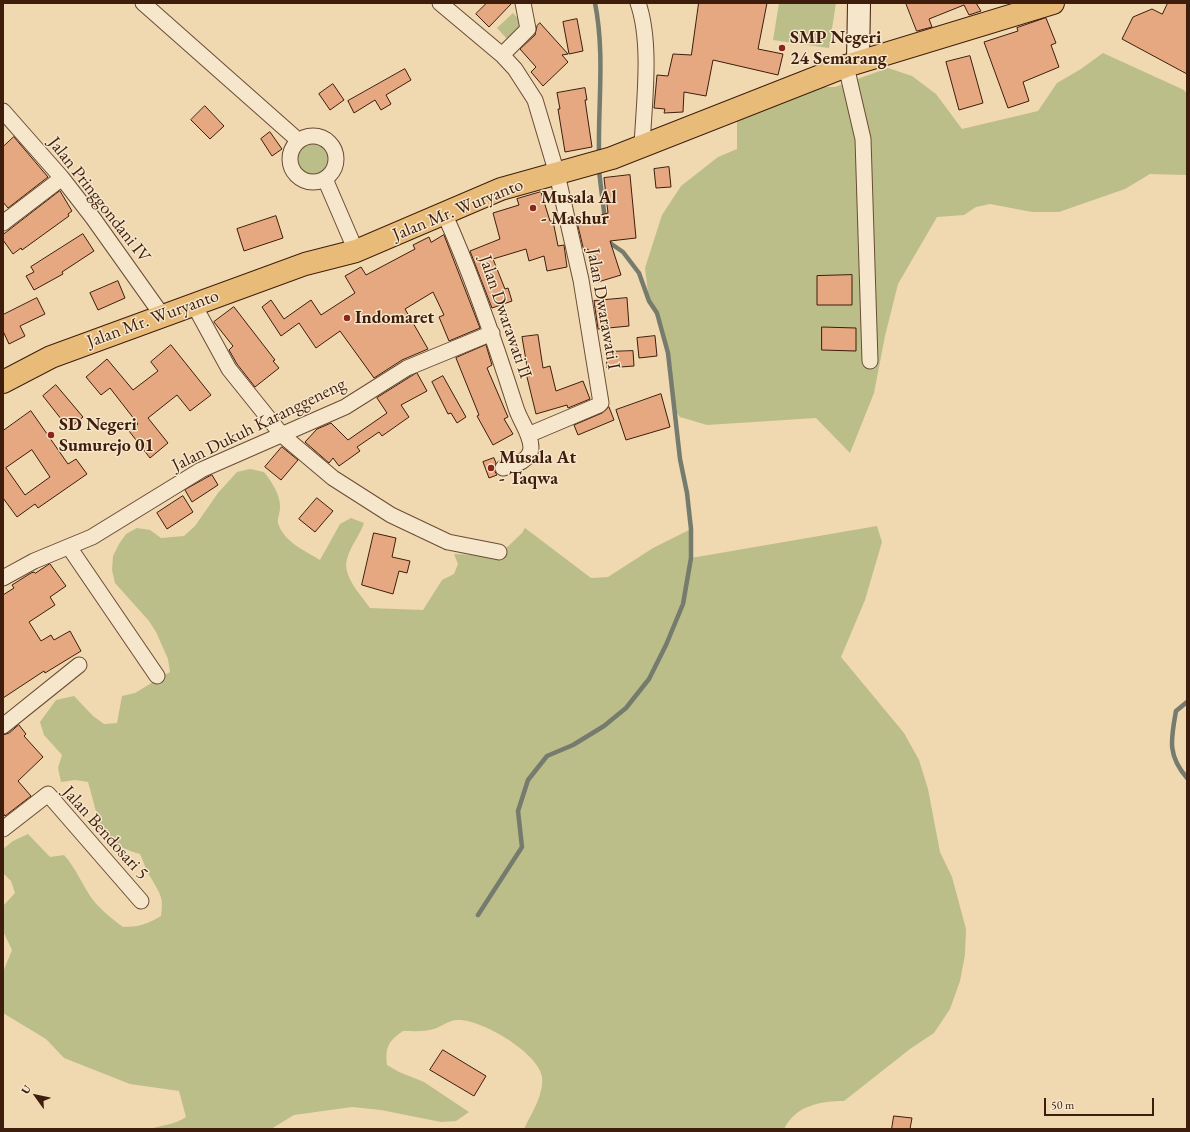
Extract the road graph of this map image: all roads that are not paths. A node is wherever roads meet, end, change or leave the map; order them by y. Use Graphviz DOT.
graph roads {
  1 [pos="143,3"];
  2 [pos="440,3"];
  3 [pos="523,3"];
  4 [pos="638,3"];
  5 [pos="859,3"];
  6 [pos="1053,3"];
  7 [pos="502,55"];
  8 [pos="852,64"];
  9 [pos="3,111"];
  10 [pos="299,141"];
  11 [pos="642,146"];
  12 [pos="557,174"];
  13 [pos="62,178"];
  14 [pos="325,179"];
  15 [pos="444,213"];
  16 [pos="3,223"];
  17 [pos="356,251"];
  18 [pos="194,305"];
  19 [pos="162,315"];
  20 [pos="492,333"];
  21 [pos="870,361"];
  22 [pos="3,382"];
  23 [pos="528,434"];
  24 [pos="282,435"];
  25 [pos="503,468"];
  26 [pos="68,547"];
  27 [pos="499,552"];
  28 [pos="3,578"];
  29 [pos="79,665"];
  30 [pos="157,676"];
  31 [pos="3,726"];
  32 [pos="3,829"];
  33 [pos="141,901"];
  1 -- 10 [label="street"];
  2 -- 7 [label="street, Jalan Dwarawati I"];
  3 -- 7 [label="street"];
  4 -- 11 [label="street"];
  5 -- 8 [label="main road"];
  6 -- 8 [label="main road, Jalan Mr. Wuryanto"];
  7 -- 12 [label="street, Jalan Dwarawati I"];
  8 -- 11 [label="main road, Jalan Mr. Wuryanto"];
  8 -- 21 [label="street"];
  9 -- 13 [label="street, Jalan Pringgondani IV"];
  10 -- 14 [label="street"];
  10 -- 14 [label="street"];
  11 -- 12 [label="main road, Jalan Mr. Wuryanto"];
  12 -- 15 [label="main road, Jalan Mr. Wuryanto"];
  12 -- 23 [label="street, Jalan Dwarawati I"];
  13 -- 16 [label="street"];
  13 -- 19 [label="street, Jalan Pringgondani IV"];
  14 -- 17 [label="street"];
  15 -- 17 [label="main road, Jalan Mr. Wuryanto"];
  15 -- 20 [label="street, Jalan Dwarawati II"];
  17 -- 18 [label="main road, Jalan Mr. Wuryanto"];
  18 -- 19 [label="main road, Jalan Mr. Wuryanto"];
  18 -- 24 [label="street"];
  19 -- 22 [label="main road, Jalan Mr. Wuryanto"];
  20 -- 23 [label="street, Jalan Dwarawati II"];
  20 -- 24 [label="street, Jalan Dukuh Karanggeneng"];
  23 -- 25 [label="street"];
  24 -- 26 [label="street, Jalan Dukuh Karanggeneng"];
  24 -- 27 [label="street"];
  26 -- 28 [label="street, Jalan Dukuh Karanggeneng"];
  26 -- 30 [label="street"];
  29 -- 31 [label="street"];
  32 -- 33 [label="street, Jalan Bendosari 5"];
}
